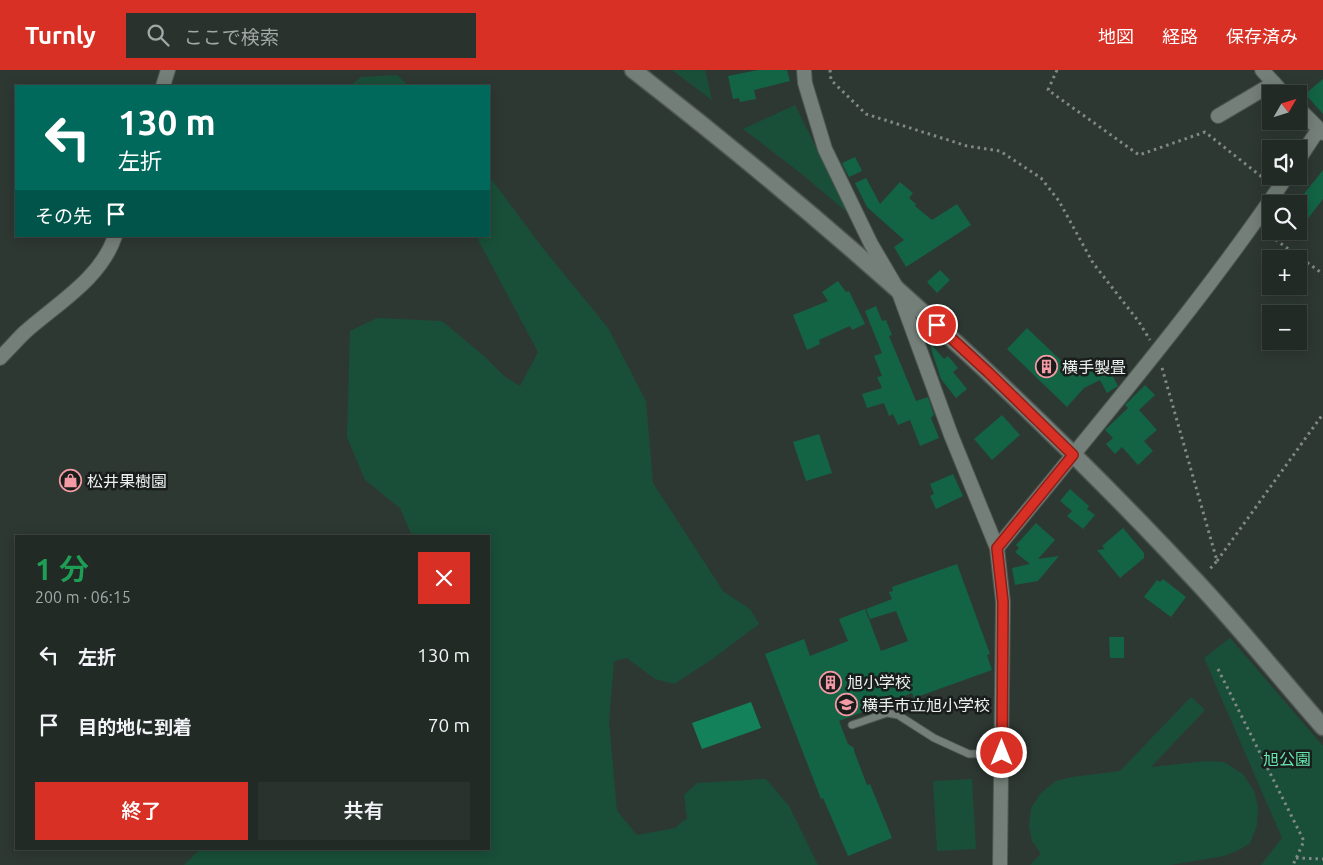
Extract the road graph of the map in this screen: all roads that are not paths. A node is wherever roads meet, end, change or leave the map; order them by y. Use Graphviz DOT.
graph roads {
  1 [pos="168,70"];
  2 [pos="633,70"];
  3 [pos="804,70"];
  4 [pos="1262,70"];
  5 [pos="1274,83"];
  6 [pos="163,85"];
  7 [pos="1218,116"];
  8 [pos="1308,118"];
  9 [pos="1321,132"];
  10 [pos="1307,149"];
  11 [pos="1281,185"];
  12 [pos="114,237"];
  13 [pos="898,290"];
  14 [pos="0,358"];
  15 [pos="1073,455"];
  16 [pos="997,548"];
  17 [pos="852,725"];
  18 [pos="1323,727"];
  19 [pos="1002,753"];
  20 [pos="1000,865"];
  1 -- 6 [label="street"];
  2 -- 13 [label="street"];
  3 -- 13 [label="street"];
  4 -- 5 [label="street"];
  5 -- 7 [label="street"];
  8 -- 9 [label="street"];
  9 -- 10 [label="street"];
  11 -- 15 [label="street"];
  12 -- 14 [label="street"];
  13 -- 15 [label="street"];
  13 -- 16 [label="street"];
  15 -- 16 [label="street"];
  15 -- 18 [label="street"];
  16 -- 19 [label="street"];
  17 -- 19 [label="lane"];
  19 -- 20 [label="street"];
}
